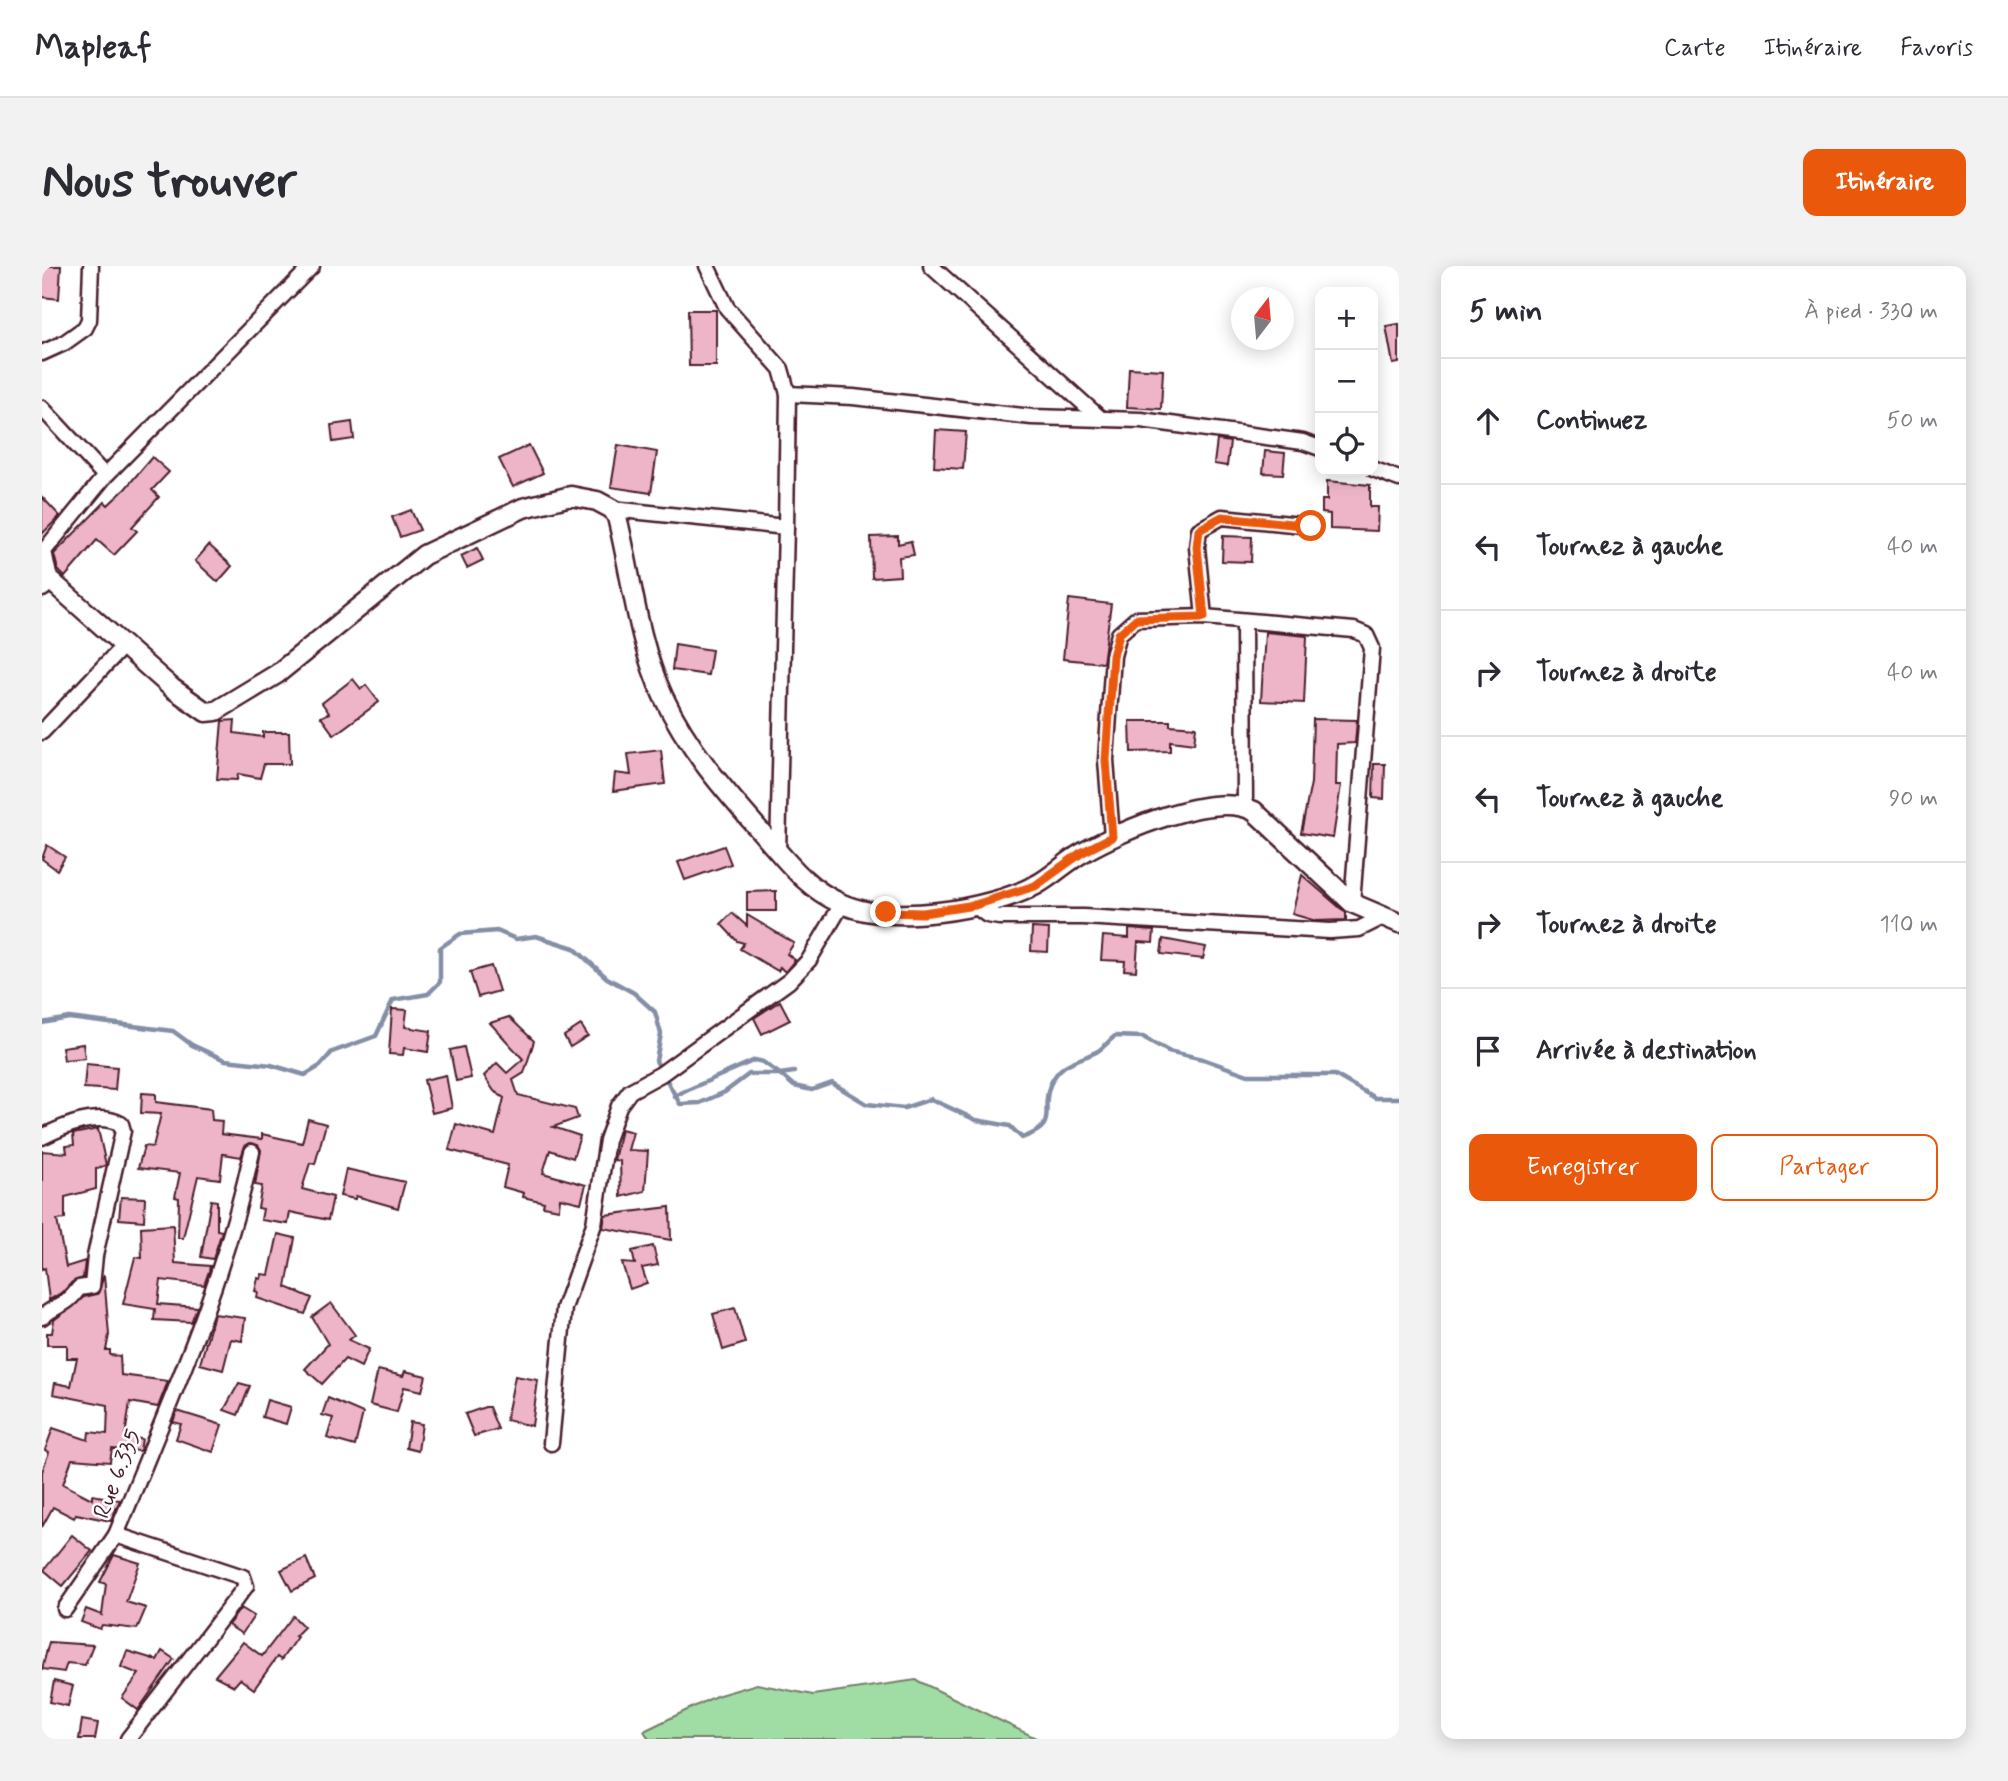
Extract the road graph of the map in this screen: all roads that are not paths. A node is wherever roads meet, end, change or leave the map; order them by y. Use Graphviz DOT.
graph roads {
  1 [pos="91,266"];
  2 [pos="312,266"];
  3 [pos="707,266"];
  4 [pos="931,266"];
  5 [pos="42,353"];
  6 [pos="788,394"];
  7 [pos="42,408"];
  8 [pos="1101,419"];
  9 [pos="1315,446"];
  10 [pos="1378,471"];
  11 [pos="105,476"];
  12 [pos="1399,479"];
  13 [pos="612,509"];
  14 [pos="1311,526"];
  15 [pos="786,527"];
  16 [pos="45,580"];
  17 [pos="1204,617"];
  18 [pos="1244,622"];
  19 [pos="125,644"];
  20 [pos="42,732"];
  21 [pos="1244,806"];
  22 [pos="1112,837"];
  23 [pos="778,852"];
  24 [pos="1352,903"];
  25 [pos="842,904"];
  26 [pos="975,905"];
  27 [pos="1391,920"];
  28 [pos="42,1137"];
  29 [pos="253,1152"];
  30 [pos="42,1317"];
  31 [pos="551,1443"];
  32 [pos="116,1535"];
  33 [pos="65,1609"];
  34 [pos="128,1739"];
  1 -- 5 [label="street"];
  2 -- 11 [label="street"];
  3 -- 6 [label="street"];
  4 -- 8 [label="street"];
  6 -- 8 [label="street"];
  6 -- 15 [label="street"];
  7 -- 11 [label="street"];
  8 -- 9 [label="street"];
  10 -- 12 [label="street"];
  11 -- 16 [label="street"];
  13 -- 15 [label="street"];
  13 -- 19 [label="street"];
  13 -- 23 [label="street"];
  14 -- 17 [label="street"];
  15 -- 23 [label="street"];
  16 -- 19 [label="street"];
  17 -- 18 [label="street"];
  17 -- 22 [label="street"];
  18 -- 21 [label="street"];
  18 -- 24 [label="street"];
  19 -- 20 [label="street"];
  21 -- 22 [label="street"];
  21 -- 24 [label="street"];
  22 -- 26 [label="street"];
  23 -- 25 [label="street"];
  24 -- 27 [label="street"];
  25 -- 26 [label="street"];
  25 -- 31 [label="street"];
  26 -- 27 [label="street"];
  28 -- 30 [label="street"];
  29 -- 32 [label="street, Rue 6.335"];
  32 -- 33 [label="street"];
  32 -- 34 [label="street, Rue 6.335"];
}
